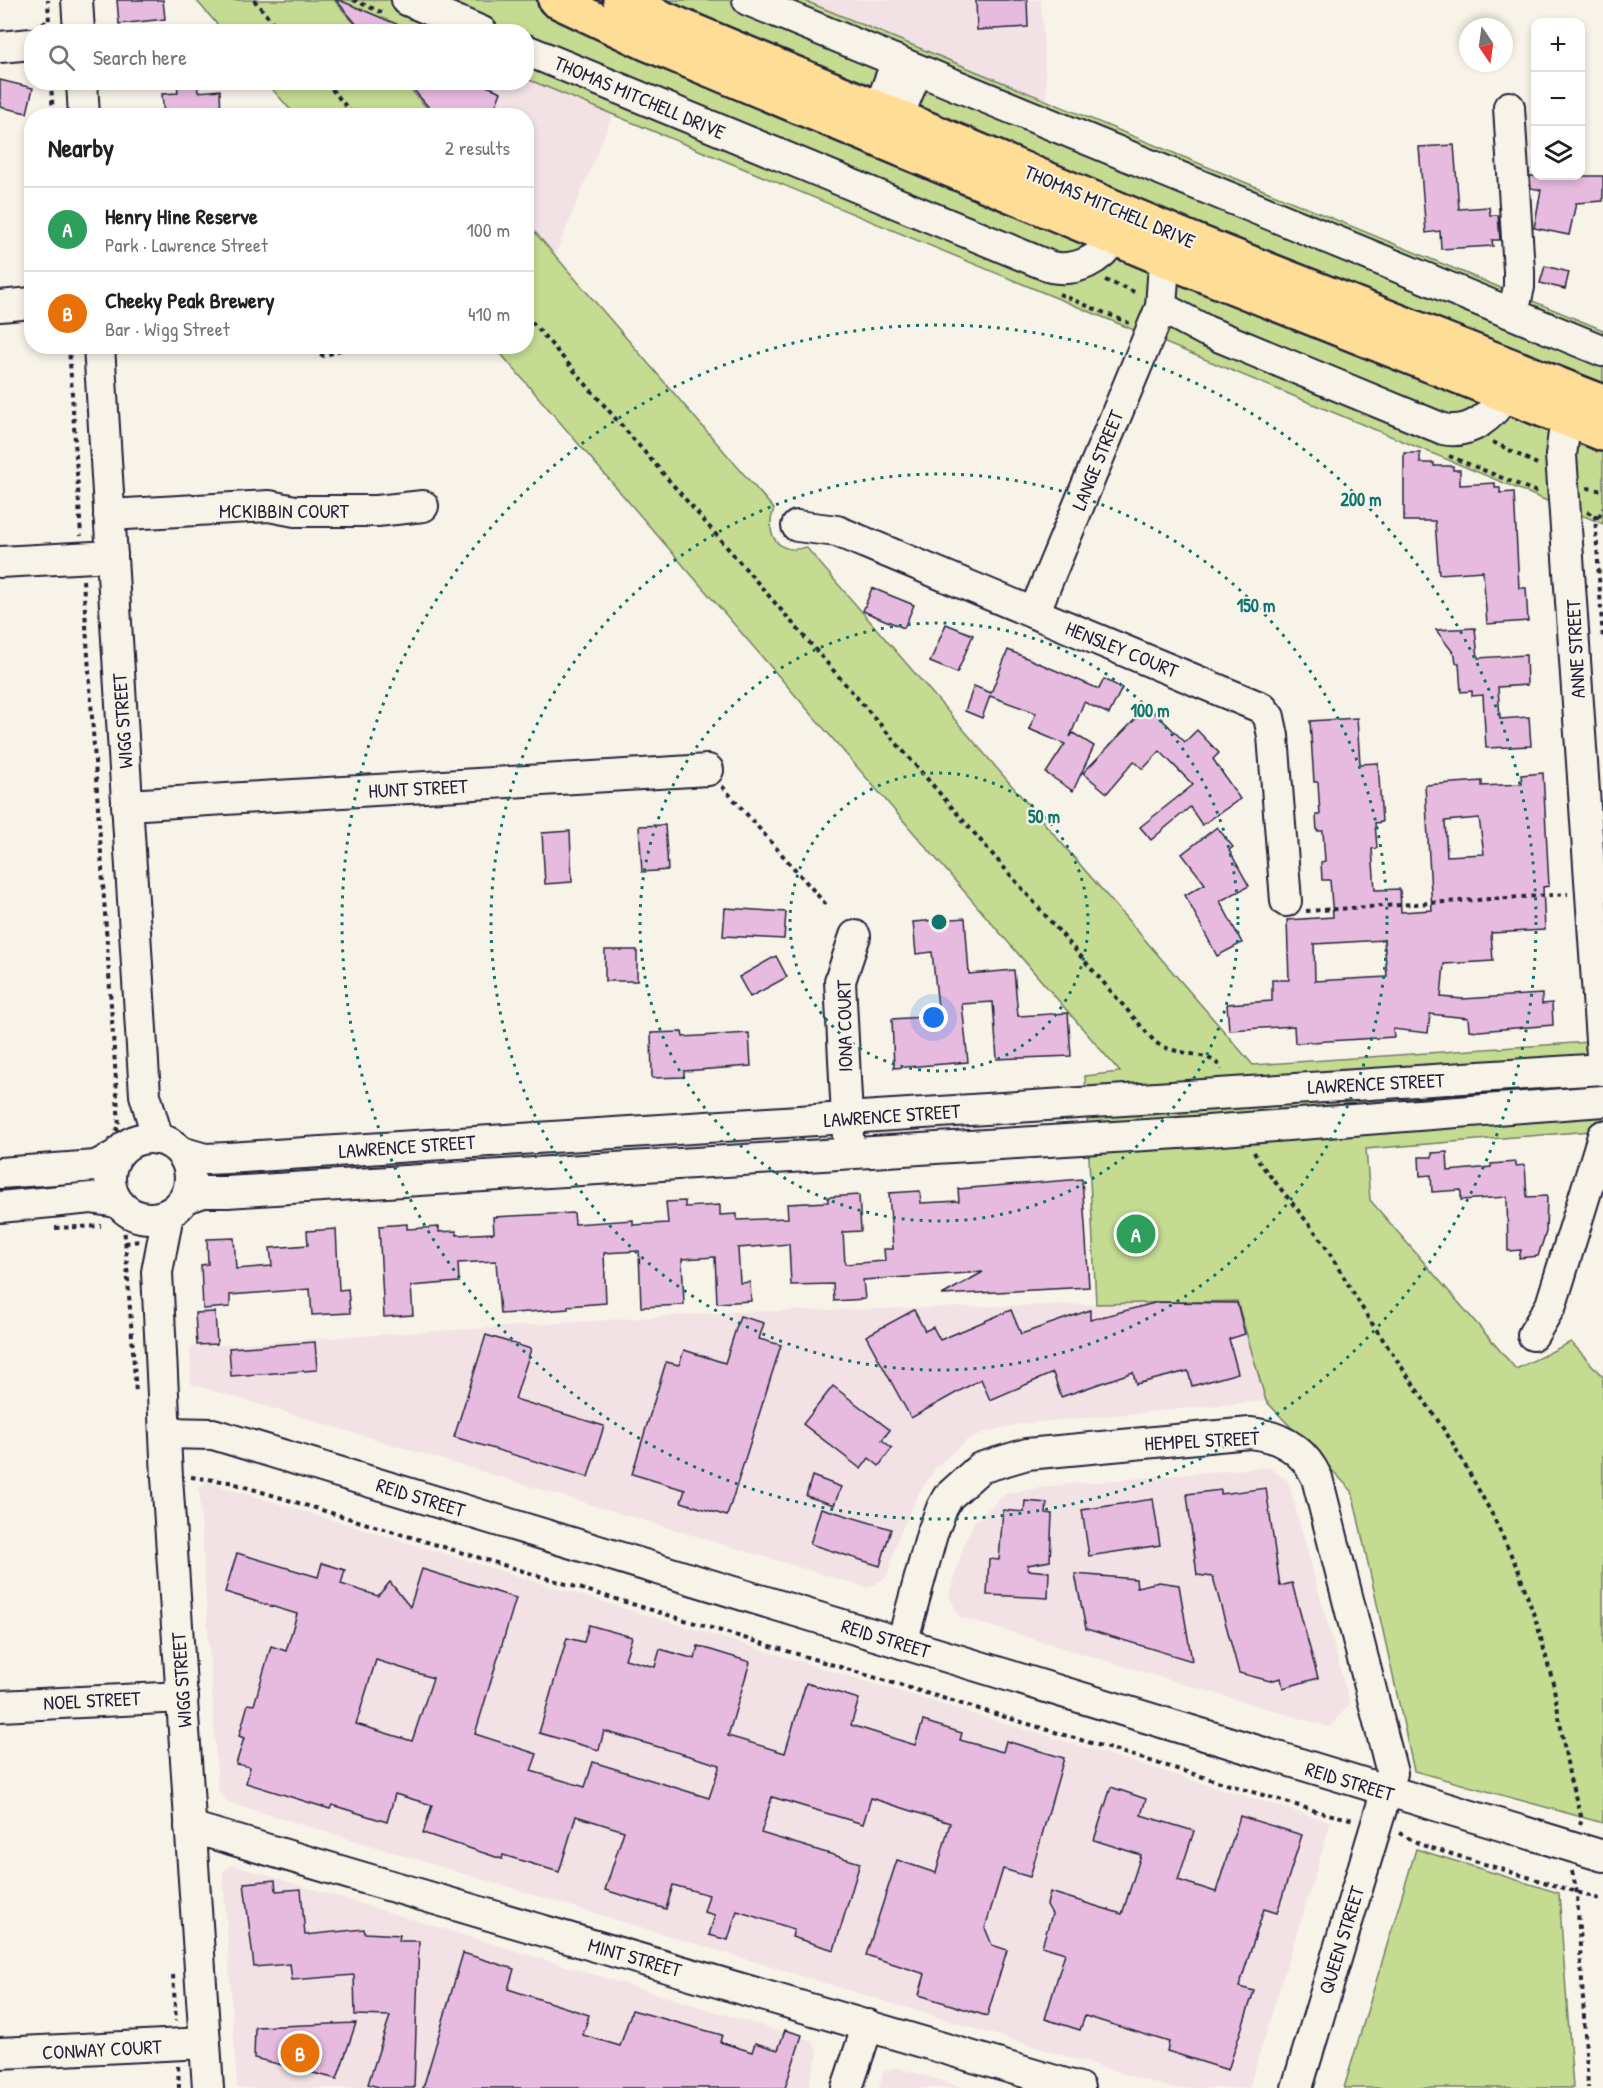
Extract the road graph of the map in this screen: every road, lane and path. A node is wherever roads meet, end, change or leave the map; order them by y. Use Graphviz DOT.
graph roads {
  1 [pos="77,0"];
  2 [pos="254,0"];
  3 [pos="407,0"];
  4 [pos="555,0"];
  5 [pos="620,0"];
  6 [pos="748,0"];
  7 [pos="78,24"];
  8 [pos="274,24"];
  9 [pos="463,24"];
  10 [pos="24,45"];
  11 [pos="0,47"];
  12 [pos="534,53"];
  13 [pos="907,66"];
  14 [pos="51,90"];
  15 [pos="82,90"];
  16 [pos="333,90"];
  17 [pos="1509,107"];
  18 [pos="53,108"];
  19 [pos="84,108"];
  20 [pos="347,108"];
  21 [pos="886,122"];
  22 [pos="1105,204"];
  23 [pos="1114,238"];
  24 [pos="1182,256"];
  25 [pos="1051,279"];
  26 [pos="1097,285"];
  27 [pos="24,304"];
  28 [pos="0,306"];
  29 [pos="1513,313"];
  30 [pos="1155,320"];
  31 [pos="534,324"];
  32 [pos="1603,351"];
  33 [pos="69,354"];
  34 [pos="99,354"];
  35 [pos="1512,381"];
  36 [pos="1590,416"];
  37 [pos="1465,430"];
  38 [pos="1441,452"];
  39 [pos="1565,492"];
  40 [pos="423,506"];
  41 [pos="1603,508"];
  42 [pos="109,515"];
  43 [pos="1599,517"];
  44 [pos="797,526"];
  45 [pos="78,543"];
  46 [pos="112,556"];
  47 [pos="0,562"];
  48 [pos="1034,614"];
  49 [pos="1603,640"];
  50 [pos="708,770"];
  51 [pos="127,805"];
  52 [pos="1589,894"];
  53 [pos="1286,901"];
  54 [pos="828,907"];
  55 [pos="855,936"];
  56 [pos="1154,1041"];
  57 [pos="1603,1069"];
  58 [pos="1282,1088"];
  59 [pos="1603,1101"];
  60 [pos="846,1118"];
  61 [pos="1285,1125"];
  62 [pos="1603,1136"];
  63 [pos="510,1140"];
  64 [pos="140,1144"];
  65 [pos="849,1153"];
  66 [pos="1259,1162"];
  67 [pos="0,1173"];
  68 [pos="513,1174"];
  69 [pos="177,1206"];
  70 [pos="0,1207"];
  71 [pos="117,1217"];
  72 [pos="47,1229"];
  73 [pos="158,1272"];
  74 [pos="1533,1335"];
  75 [pos="136,1396"];
  76 [pos="166,1433"];
  77 [pos="167,1478"];
  78 [pos="902,1643"];
  79 [pos="183,1697"];
  80 [pos="0,1706"];
  81 [pos="1565,1754"];
  82 [pos="1386,1792"];
  83 [pos="190,1827"];
  84 [pos="1375,1827"];
  85 [pos="1603,1856"];
  86 [pos="1603,1900"];
  87 [pos="1578,1911"];
  88 [pos="173,1965"];
  89 [pos="165,2024"];
  90 [pos="868,2025"];
  91 [pos="205,2043"];
  92 [pos="0,2053"];
  93 [pos="208,2088"];
  94 [pos="847,2088"];
  95 [pos="1079,2088"];
  96 [pos="1297,2088"];
  97 [pos="1588,2088"];
  1 -- 7 [label="street"];
  2 -- 8 [label="path"];
  3 -- 9 [label="street"];
  4 -- 21 [label="main road, THOMAS MITCHELL DRIVE"];
  5 -- 21 [label="main road, THOMAS MITCHELL DRIVE"];
  6 -- 13 [label="street"];
  10 -- 11 [label="street"];
  12 -- 25 [label="street, THOMAS MITCHELL DRIVE"];
  13 -- 21 [label="street"];
  13 -- 29 [label="street"];
  14 -- 18 [label="path"];
  15 -- 19 [label="street"];
  16 -- 20 [label="path"];
  17 -- 29 [label="street"];
  21 -- 22 [label="main road, THOMAS MITCHELL DRIVE"];
  21 -- 23 [label="main road, THOMAS MITCHELL DRIVE"];
  22 -- 23 [label="main road"];
  22 -- 24 [label="main road, THOMAS MITCHELL DRIVE"];
  23 -- 24 [label="main road, THOMAS MITCHELL DRIVE"];
  23 -- 25 [label="street, THOMAS MITCHELL DRIVE"];
  24 -- 30 [label="street, LANGE STREET"];
  24 -- 35 [label="main road, THOMAS MITCHELL DRIVE"];
  25 -- 26 [label="street"];
  25 -- 30 [label="path"];
  26 -- 30 [label="path"];
  27 -- 28 [label="street"];
  29 -- 32 [label="street"];
  30 -- 37 [label="street"];
  30 -- 48 [label="street, LANGE STREET"];
  31 -- 56 [label="path"];
  33 -- 45 [label="path"];
  34 -- 42 [label="street, WIGG STREET"];
  35 -- 36 [label="main road, THOMAS MITCHELL DRIVE"];
  35 -- 37 [label="street"];
  36 -- 39 [label="street, ANNE STREET"];
  37 -- 39 [label="path"];
  38 -- 39 [label="path"];
  39 -- 43 [label="path"];
  39 -- 52 [label="street, ANNE STREET"];
  40 -- 42 [label="street, MCKIBBIN COURT"];
  41 -- 43 [label="path"];
  42 -- 46 [label="street, WIGG STREET"];
  43 -- 49 [label="path"];
  44 -- 48 [label="street, HENSLEY COURT"];
  45 -- 46 [label="street"];
  45 -- 47 [label="street"];
  45 -- 64 [label="path"];
  46 -- 51 [label="street, WIGG STREET"];
  48 -- 53 [label="street, HENSLEY COURT"];
  50 -- 51 [label="street, HUNT STREET"];
  50 -- 54 [label="path"];
  51 -- 64 [label="street, WIGG STREET"];
  52 -- 53 [label="path"];
  52 -- 57 [label="street, ANNE STREET"];
  55 -- 60 [label="street, IONA COURT"];
  57 -- 58 [label="street, LAWRENCE STREET"];
  58 -- 60 [label="street, LAWRENCE STREET"];
  58 -- 61 [label="street"];
  59 -- 61 [label="street, LAWRENCE STREET"];
  60 -- 63 [label="street, LAWRENCE STREET"];
  60 -- 65 [label="street, IONA COURT"];
  61 -- 65 [label="street, LAWRENCE STREET"];
  62 -- 74 [label="street"];
  63 -- 64 [label="street, LAWRENCE STREET"];
  63 -- 68 [label="street"];
  64 -- 67 [label="street"];
  64 -- 69 [label="street"];
  64 -- 71 [label="street"];
  65 -- 68 [label="street, LAWRENCE STREET"];
  66 -- 81 [label="path"];
  68 -- 69 [label="street, LAWRENCE STREET"];
  69 -- 71 [label="street"];
  69 -- 73 [label="street, WIGG STREET"];
  70 -- 71 [label="street"];
  71 -- 72 [label="path"];
  71 -- 73 [label="street, WIGG STREET"];
  71 -- 75 [label="path"];
  73 -- 76 [label="street, WIGG STREET"];
  76 -- 77 [label="street, WIGG STREET"];
  76 -- 78 [label="street, REID STREET"];
  77 -- 79 [label="street, WIGG STREET"];
  77 -- 84 [label="path"];
  78 -- 82 [label="street, REID STREET"];
  78 -- 82 [label="street, HEMPEL STREET"];
  79 -- 80 [label="street, NOEL STREET"];
  79 -- 83 [label="street, WIGG STREET"];
  82 -- 84 [label="street, QUEEN STREET"];
  82 -- 85 [label="street, REID STREET"];
  83 -- 90 [label="street, MINT STREET"];
  83 -- 91 [label="street, WIGG STREET"];
  84 -- 86 [label="path"];
  84 -- 96 [label="street, QUEEN STREET"];
  87 -- 97 [label="path"];
  88 -- 89 [label="path"];
  90 -- 94 [label="street"];
  90 -- 95 [label="street, MINT STREET"];
  91 -- 92 [label="street, CONWAY COURT"];
  91 -- 93 [label="street, WIGG STREET"];
}
